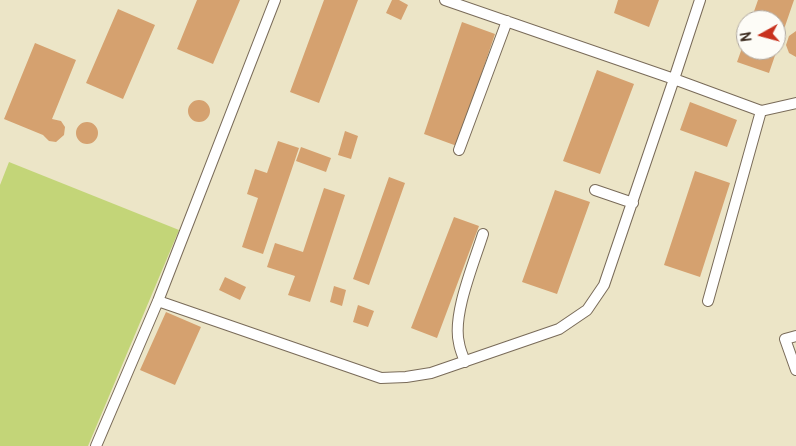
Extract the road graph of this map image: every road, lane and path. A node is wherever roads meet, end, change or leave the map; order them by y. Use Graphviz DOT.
graph roads {
  1 [pos="276,0"];
  2 [pos="445,0"];
  3 [pos="700,0"];
  4 [pos="507,21"];
  5 [pos="674,78"];
  6 [pos="796,104"];
  7 [pos="761,111"];
  8 [pos="459,150"];
  9 [pos="595,190"];
  10 [pos="633,203"];
  11 [pos="483,234"];
  12 [pos="158,301"];
  13 [pos="708,301"];
  14 [pos="796,336"];
  15 [pos="465,362"];
  16 [pos="796,370"];
  17 [pos="96,446"];
  1 -- 12 [label="lane"];
  2 -- 4 [label="lane"];
  3 -- 5 [label="lane"];
  4 -- 5 [label="lane"];
  4 -- 8 [label="lane"];
  5 -- 7 [label="lane"];
  5 -- 10 [label="lane"];
  6 -- 7 [label="lane"];
  7 -- 13 [label="lane"];
  9 -- 10 [label="lane"];
  10 -- 15 [label="lane"];
  11 -- 15 [label="lane"];
  12 -- 15 [label="lane"];
  12 -- 17 [label="lane"];
  14 -- 16 [label="lane"];
}
